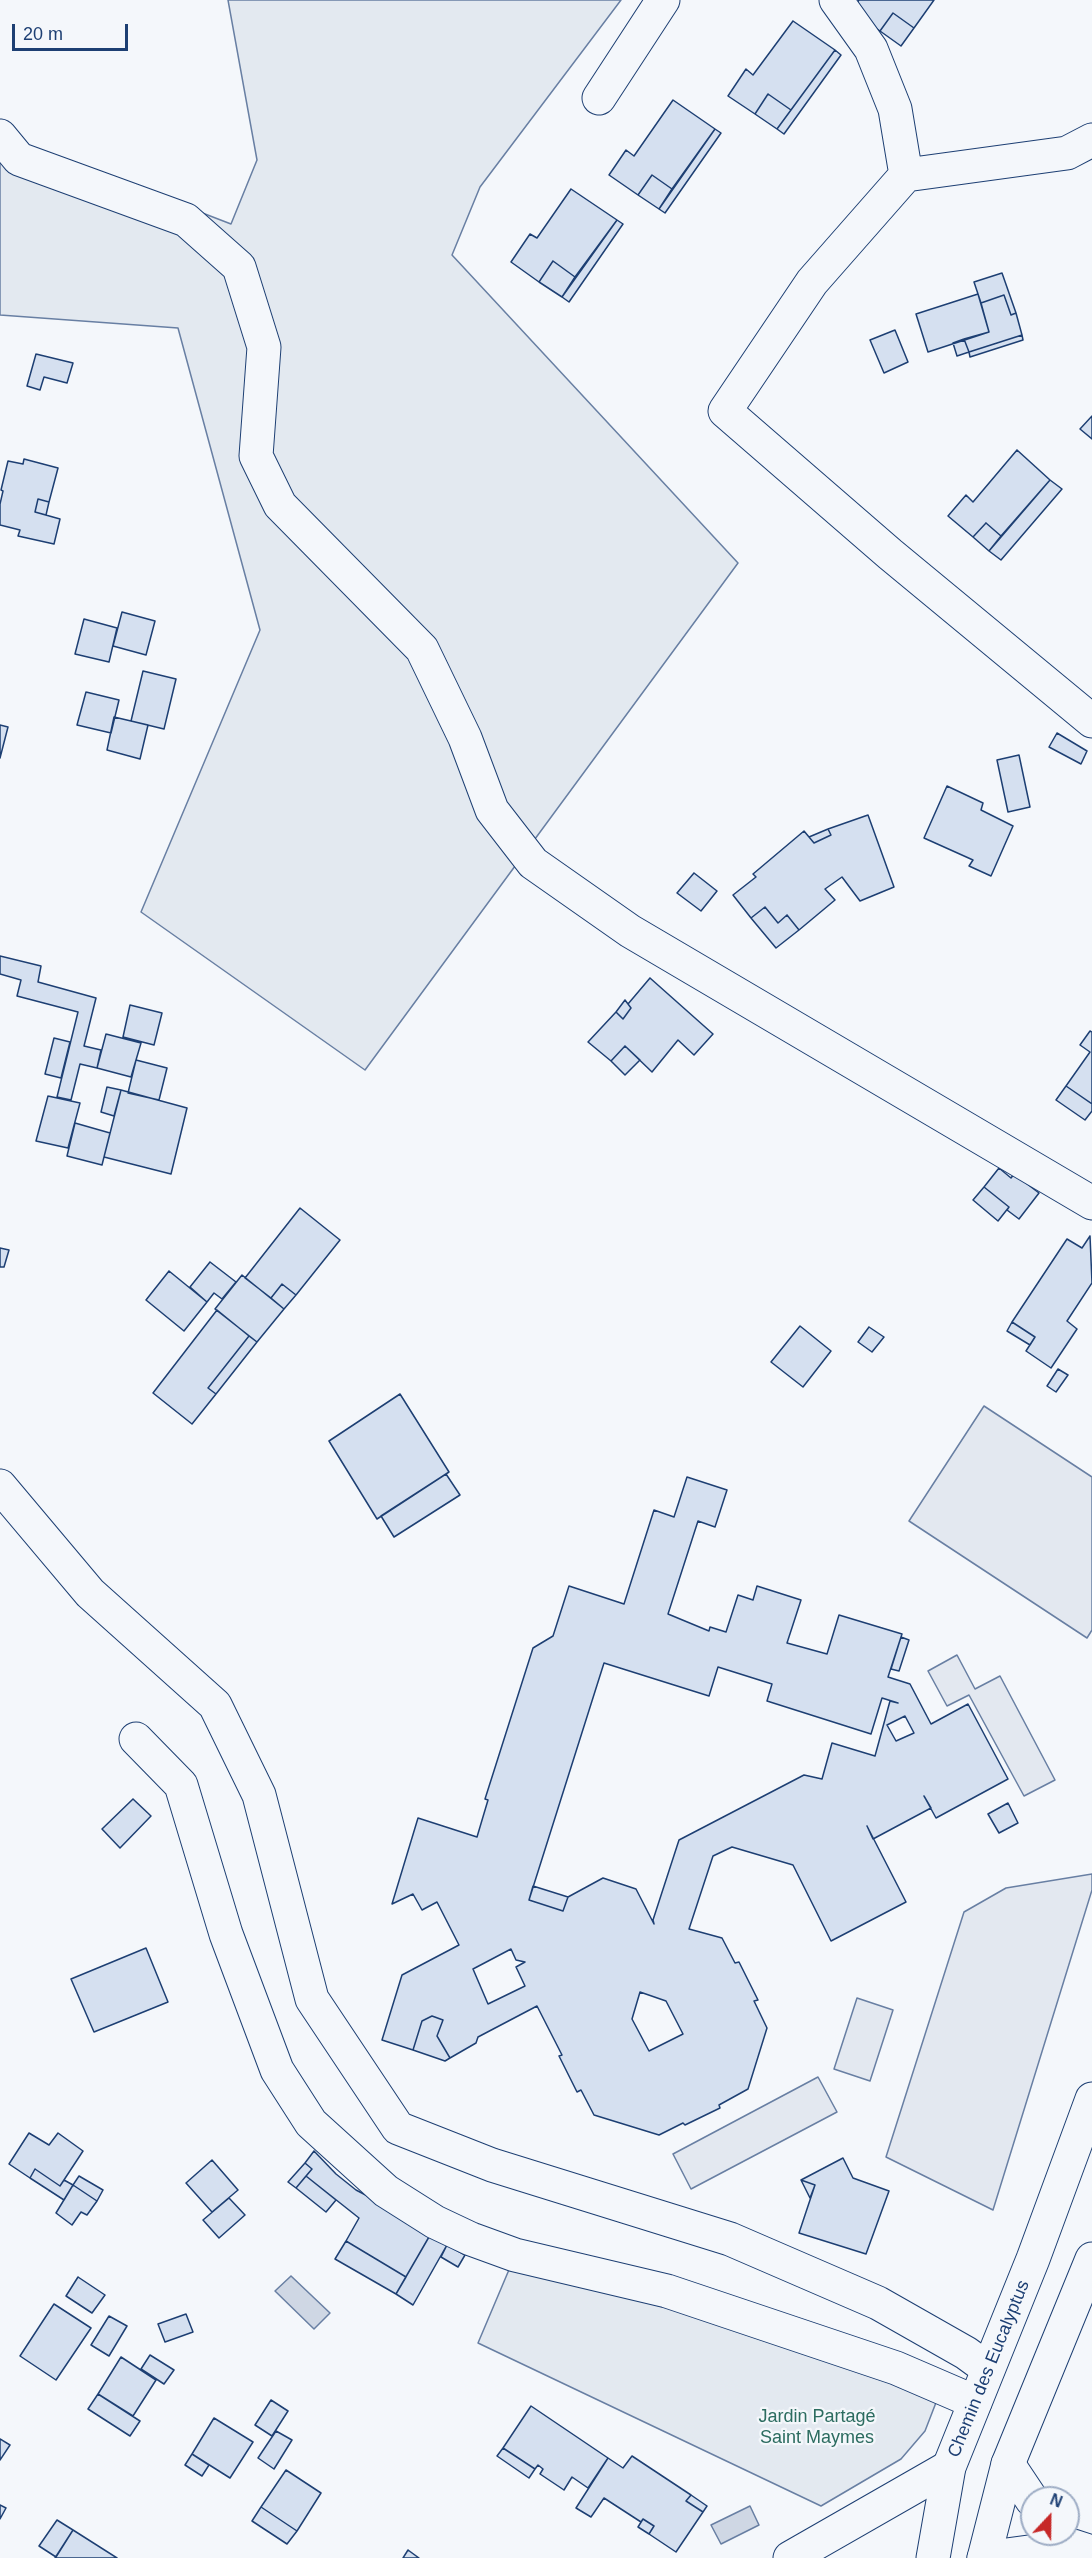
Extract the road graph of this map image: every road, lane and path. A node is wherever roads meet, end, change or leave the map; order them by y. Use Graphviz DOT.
graph roads {
  1 [pos="663,0"];
  2 [pos="836,0"];
  3 [pos="599,98"];
  4 [pos="0,136"];
  5 [pos="1092,140"];
  6 [pos="906,175"];
  7 [pos="1083,715"];
  8 [pos="1092,1203"];
  9 [pos="0,1486"];
  10 [pos="136,1739"];
  11 [pos="1092,2099"];
  12 [pos="1092,2259"];
  13 [pos="988,2369"];
  14 [pos="975,2402"];
  15 [pos="1008,2464"];
  16 [pos="949,2468"];
  17 [pos="1023,2486"];
  18 [pos="1062,2546"];
  19 [pos="790,2558"];
  20 [pos="933,2558"];
  21 [pos="984,2558"];
  1 -- 3 [label="street"];
  2 -- 6 [label="street"];
  4 -- 8 [label="street"];
  5 -- 6 [label="street"];
  6 -- 7 [label="street"];
  9 -- 13 [label="street"];
  10 -- 14 [label="street"];
  11 -- 13 [label="street, Chemin des Eucalyptus"];
  12 -- 15 [label="street"];
  13 -- 14 [label="street, Chemin des Eucalyptus"];
  14 -- 16 [label="street, Chemin des Eucalyptus"];
  15 -- 17 [label="street"];
  15 -- 21 [label="street"];
  16 -- 19 [label="street, Chemin des Eucalyptus"];
  16 -- 20 [label="street"];
  18 -- 21 [label="street"];
}
